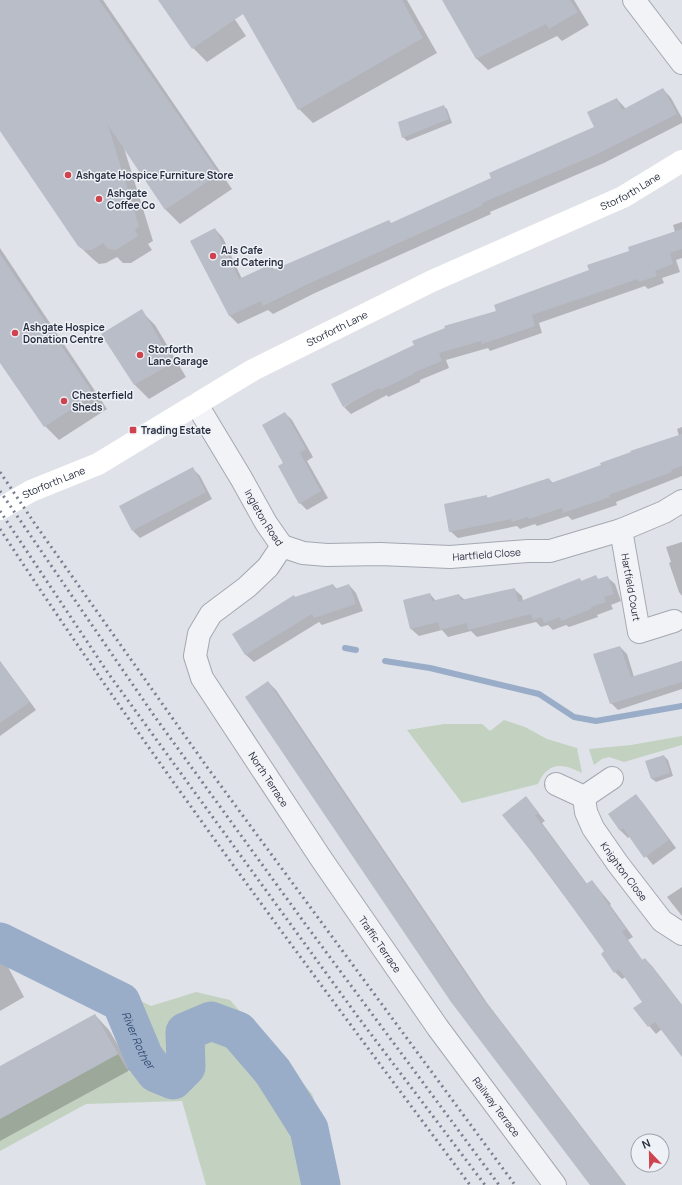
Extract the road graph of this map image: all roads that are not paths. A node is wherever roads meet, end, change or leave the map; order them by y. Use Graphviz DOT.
graph roads {
  1 [pos="634,0"];
  2 [pos="682,63"];
  3 [pos="682,161"];
  4 [pos="197,405"];
  5 [pos="682,501"];
  6 [pos="0,509"];
  7 [pos="621,530"];
  8 [pos="282,546"];
  9 [pos="674,621"];
  10 [pos="216,699"];
  11 [pos="612,778"];
  12 [pos="556,784"];
  13 [pos="584,797"];
  14 [pos="322,860"];
  15 [pos="682,934"];
  16 [pos="438,1028"];
  17 [pos="555,1185"];
  1 -- 2 [label="street"];
  3 -- 4 [label="street, Storforth Lane"];
  4 -- 6 [label="street, Storforth Lane"];
  4 -- 8 [label="street, Ingleton Road"];
  5 -- 7 [label="street, Hartfield Close"];
  7 -- 8 [label="street, Hartfield Close"];
  7 -- 9 [label="street, Hartfield Court"];
  8 -- 10 [label="street, Ingleton Road"];
  10 -- 14 [label="street, North Terrace"];
  11 -- 13 [label="street"];
  12 -- 13 [label="street"];
  13 -- 15 [label="street, Knighton Close"];
  14 -- 16 [label="street, Traffic Terrace"];
  16 -- 17 [label="street, Railway Terrace"];
}
